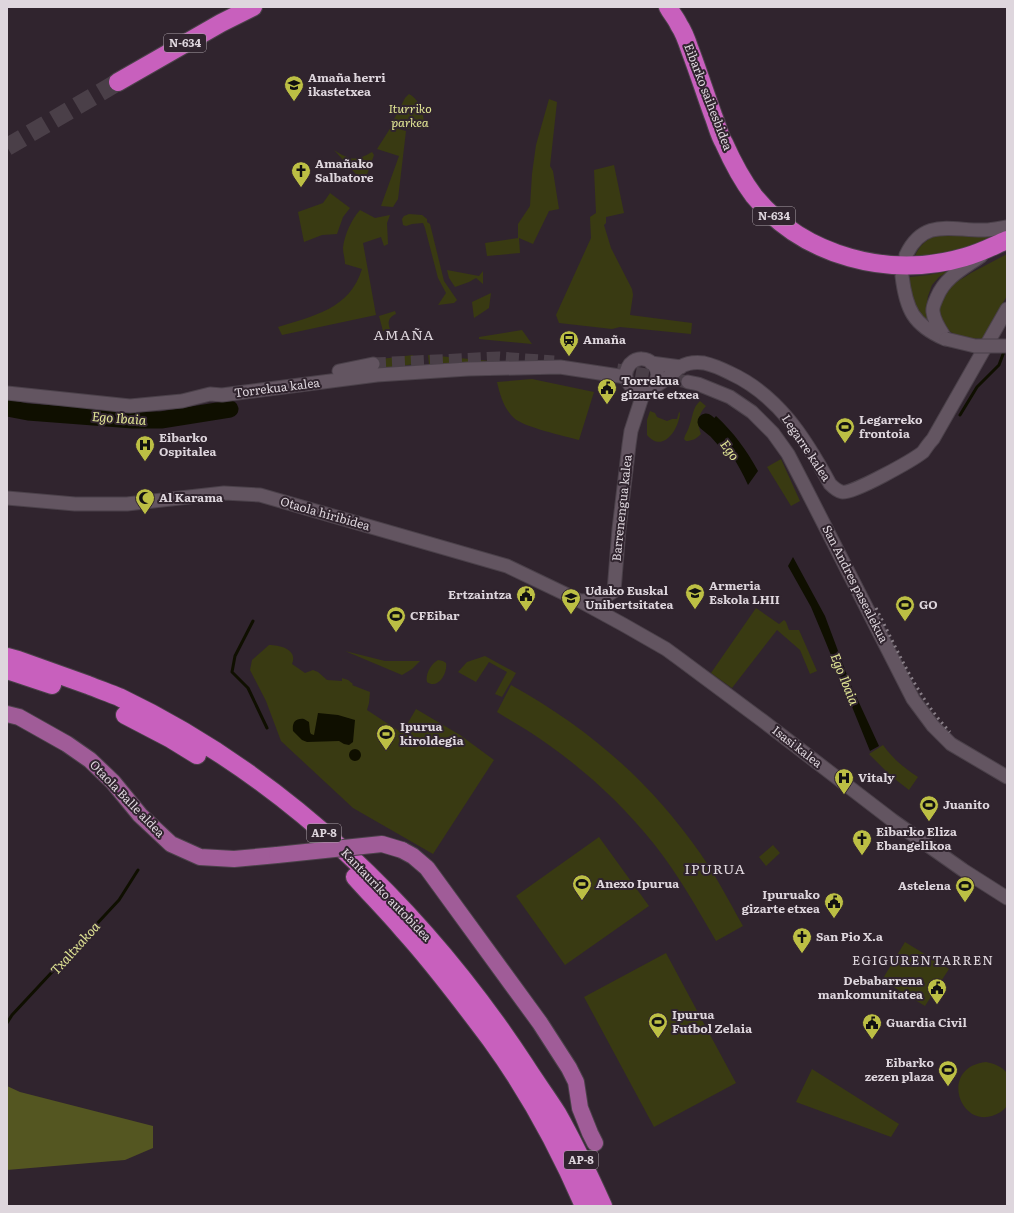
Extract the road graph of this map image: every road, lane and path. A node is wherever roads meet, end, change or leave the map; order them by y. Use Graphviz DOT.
graph roads {
  1 [pos="253,7"];
  2 [pos="668,7"];
  3 [pos="118,82"];
  4 [pos="1007,227"];
  5 [pos="1001,243"];
  6 [pos="906,255"];
  7 [pos="902,276"];
  8 [pos="1007,309"];
  9 [pos="946,339"];
  10 [pos="1007,346"];
  11 [pos="651,363"];
  12 [pos="373,364"];
  13 [pos="681,367"];
  14 [pos="626,377"];
  15 [pos="688,382"];
  16 [pos="648,389"];
  17 [pos="7,393"];
  18 [pos="210,394"];
  19 [pos="7,498"];
  20 [pos="580,601"];
  21 [pos="624,625"];
  22 [pos="7,657"];
  23 [pos="7,670"];
  24 [pos="7,714"];
  25 [pos="1007,777"];
  26 [pos="1007,898"];
  27 [pos="551,1120"];
  28 [pos="595,1142"];
  29 [pos="584,1206"];
  30 [pos="603,1206"];
  1 -- 3 [label="highway, N-634"];
  2 -- 5 [label="highway, Eibarko saihesbidea / N-634"];
  4 -- 6 [label="street"];
  5 -- 9 [label="street"];
  7 -- 9 [label="street"];
  8 -- 13 [label="street, Legarre kalea"];
  9 -- 10 [label="street, bridge"];
  11 -- 13 [label="street"];
  11 -- 14 [label="street"];
  11 -- 16 [label="street"];
  12 -- 18 [label="street"];
  13 -- 16 [label="street"];
  14 -- 16 [label="street"];
  14 -- 18 [label="street, Torrekua kalea"];
  15 -- 25 [label="street, San Andres pasealekua"];
  16 -- 20 [label="street, Barrenengua kalea"];
  17 -- 18 [label="street, Torrekua kalea"];
  19 -- 20 [label="street, Otaola hiribidea"];
  20 -- 21 [label="street, Otaola hiribidea"];
  21 -- 26 [label="street, Isasi kalea"];
  22 -- 27 [label="highway, Kantauriko autobidea / AP-8"];
  23 -- 27 [label="highway, Kantauriko autobidea / AP-8"];
  24 -- 28 [label="main road, Otaola Balle aldea, bridge"];
  27 -- 29 [label="highway, Kantauriko autobidea / AP-8"];
  27 -- 30 [label="highway, Kantauriko autobidea / AP-8"];
}
